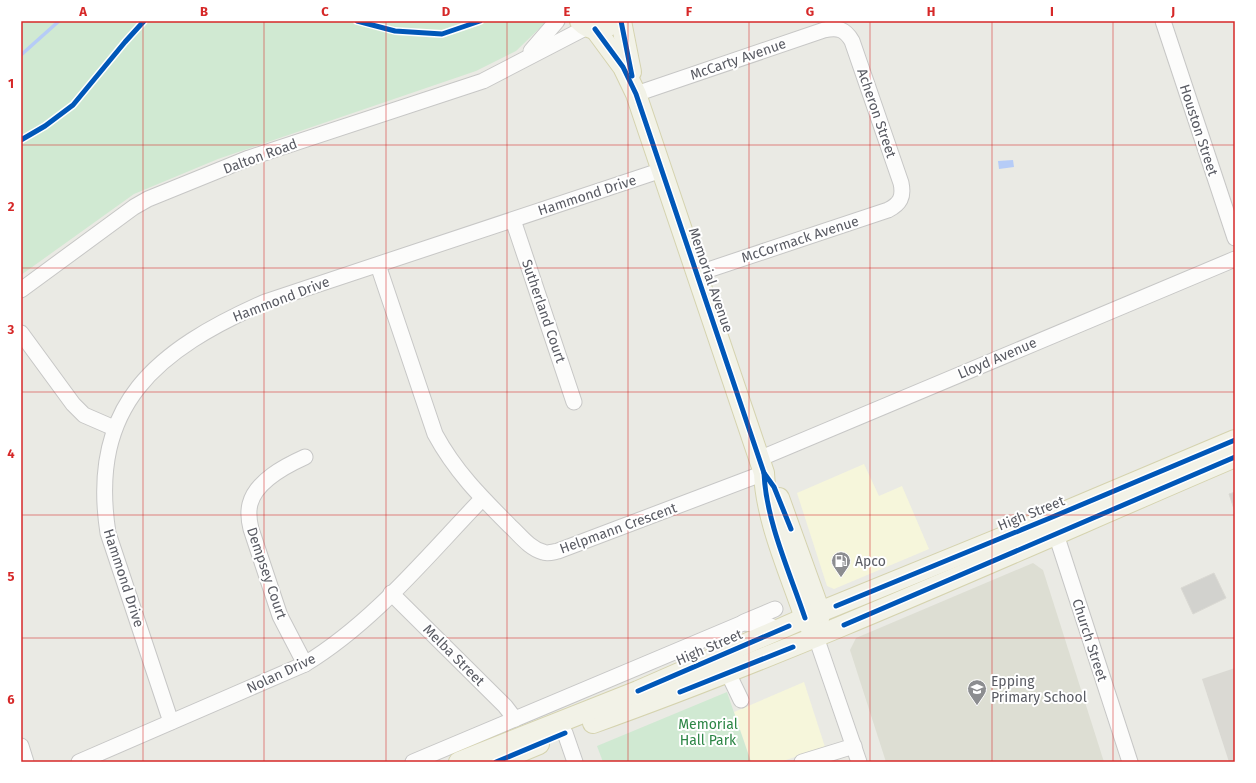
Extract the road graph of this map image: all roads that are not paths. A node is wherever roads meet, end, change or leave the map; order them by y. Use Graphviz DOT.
graph roads {
  1 [pos="558,21"];
  2 [pos="615,21"];
  3 [pos="620,21"];
  4 [pos="1163,21"];
  5 [pos="587,26"];
  6 [pos="841,29"];
  7 [pos="520,62"];
  8 [pos="636,94"];
  9 [pos="662,170"];
  10 [pos="901,200"];
  11 [pos="1231,210"];
  12 [pos="513,220"];
  13 [pos="1235,238"];
  14 [pos="1235,259"];
  15 [pos="378,265"];
  16 [pos="696,274"];
  17 [pos="21,290"];
  18 [pos="21,333"];
  19 [pos="574,402"];
  20 [pos="114,428"];
  21 [pos="1235,440"];
  22 [pos="305,457"];
  23 [pos="1235,458"];
  24 [pos="762,466"];
  25 [pos="482,499"];
  26 [pos="1053,526"];
  27 [pos="391,593"];
  28 [pos="775,609"];
  29 [pos="813,615"];
  30 [pos="743,623"];
  31 [pos="780,630"];
  32 [pos="816,637"];
  33 [pos="305,664"];
  34 [pos="728,673"];
  35 [pos="600,683"];
  36 [pos="619,699"];
  37 [pos="741,700"];
  38 [pos="515,719"];
  39 [pos="171,722"];
  40 [pos="565,733"];
  41 [pos="21,746"];
  42 [pos="854,746"];
  43 [pos="528,754"];
  44 [pos="26,762"];
  45 [pos="79,762"];
  46 [pos="413,762"];
  47 [pos="459,762"];
  48 [pos="496,762"];
  49 [pos="575,762"];
  50 [pos="802,762"];
  51 [pos="859,762"];
  52 [pos="1130,762"];
  1 -- 7 [label="street, Dalton Road"];
  2 -- 5 [label="main road"];
  3 -- 8 [label="main road, Memorial Avenue"];
  4 -- 11 [label="street, Houston Street"];
  5 -- 7 [label="street, Dalton Road"];
  5 -- 8 [label="main road, Memorial Avenue"];
  6 -- 8 [label="street, McCarty Avenue"];
  6 -- 10 [label="street, Acheron Street"];
  7 -- 17 [label="street, Dalton Road"];
  8 -- 9 [label="main road, Memorial Avenue"];
  9 -- 12 [label="street, Hammond Drive"];
  9 -- 16 [label="main road, Memorial Avenue"];
  10 -- 16 [label="street, McCormack Avenue"];
  11 -- 13 [label="street, Houston Street"];
  12 -- 15 [label="street, Hammond Drive"];
  12 -- 19 [label="street, Sutherland Court"];
  14 -- 24 [label="street, Lloyd Avenue"];
  15 -- 20 [label="street, Hammond Drive"];
  15 -- 25 [label="street, Helpmann Crescent"];
  16 -- 24 [label="main road, Memorial Avenue"];
  18 -- 20 [label="street"];
  20 -- 39 [label="street, Hammond Drive"];
  21 -- 26 [label="main road, High Street"];
  22 -- 33 [label="street, Dempsey Court"];
  23 -- 26 [label="main road, High Street"];
  24 -- 25 [label="street, Helpmann Crescent"];
  24 -- 29 [label="main road, Memorial Avenue"];
  25 -- 27 [label="street, Nolan Drive"];
  26 -- 29 [label="main road, High Street"];
  26 -- 32 [label="main road, High Street"];
  26 -- 52 [label="street, Church Street"];
  27 -- 33 [label="street, Nolan Drive"];
  27 -- 38 [label="street, Melba Street"];
  28 -- 30 [label="street"];
  29 -- 31 [label="main road, High Street"];
  29 -- 32 [label="main road, Memorial Avenue"];
  30 -- 31 [label="street"];
  30 -- 35 [label="street"];
  31 -- 36 [label="main road, High Street"];
  32 -- 34 [label="main road, High Street"];
  32 -- 42 [label="street, Memorial Avenue"];
  33 -- 39 [label="street, Nolan Drive"];
  34 -- 37 [label="street"];
  34 -- 40 [label="main road, High Street"];
  35 -- 36 [label="street"];
  35 -- 38 [label="street"];
  36 -- 47 [label="main road, High Street"];
  38 -- 46 [label="street"];
  39 -- 45 [label="street, Nolan Drive"];
  40 -- 43 [label="main road, High Street"];
  40 -- 49 [label="street"];
  41 -- 44 [label="street"];
  42 -- 50 [label="street"];
  42 -- 51 [label="street, Memorial Avenue"];
  43 -- 48 [label="main road, High Street"];
}
